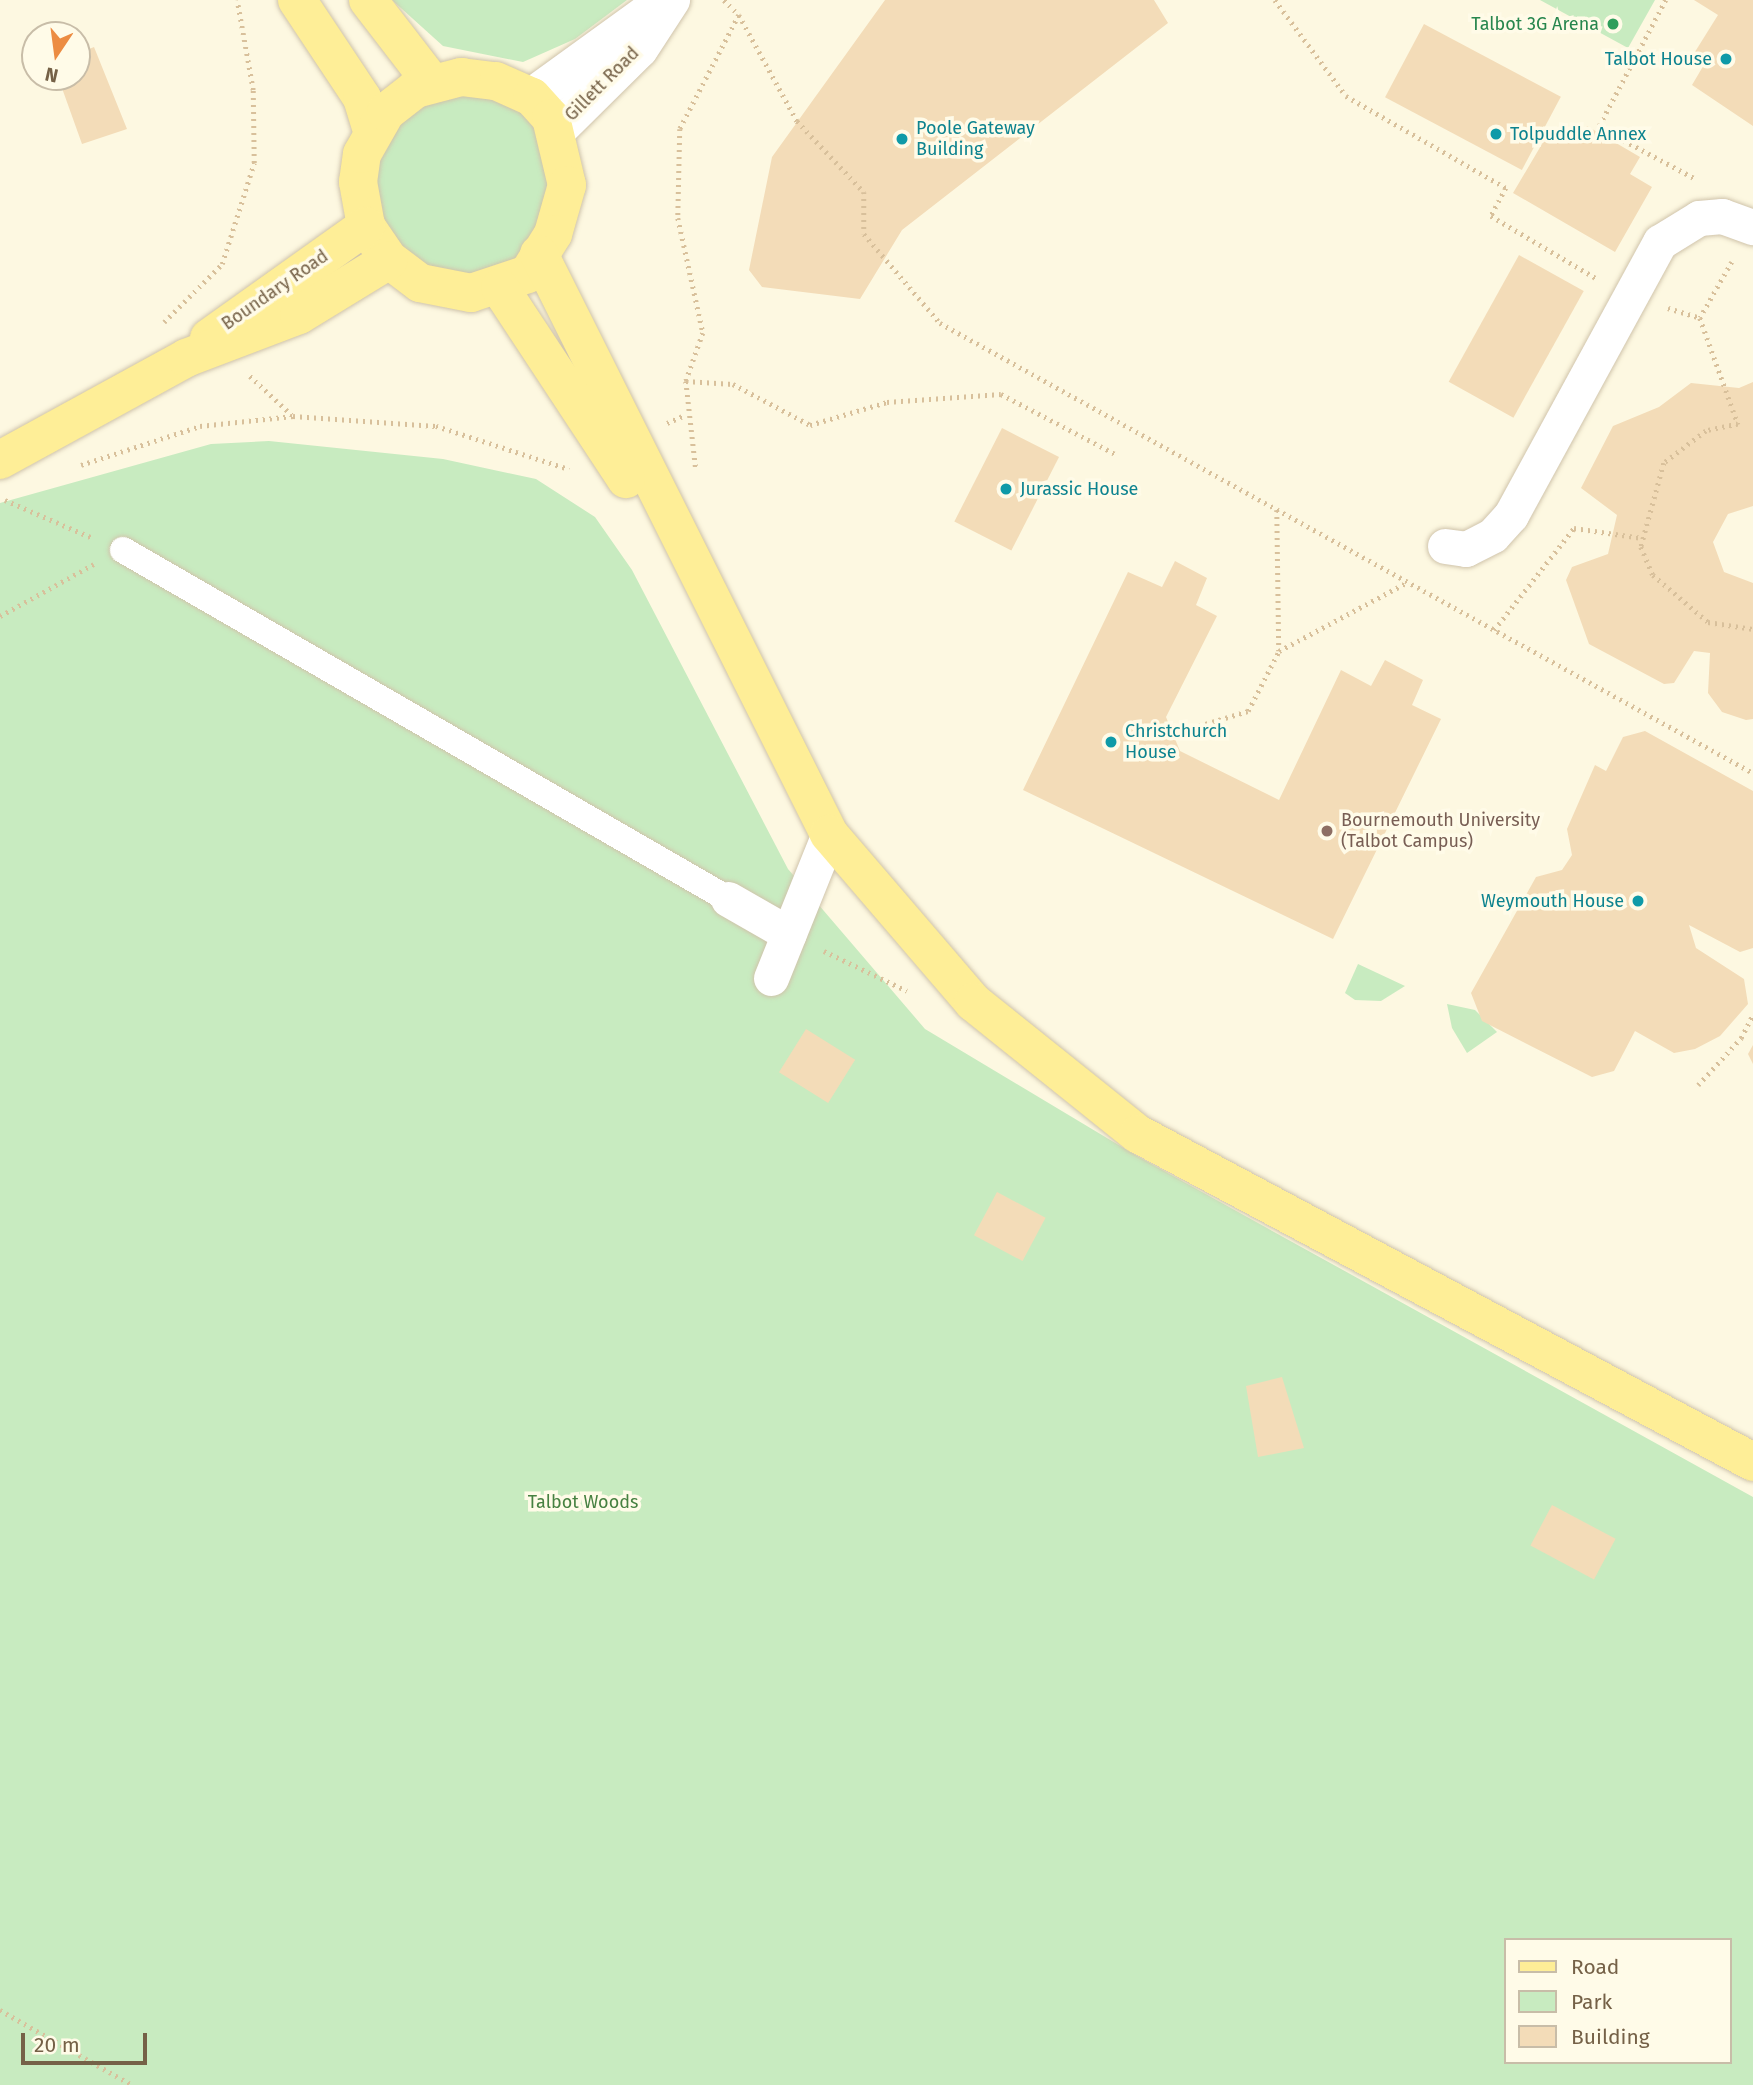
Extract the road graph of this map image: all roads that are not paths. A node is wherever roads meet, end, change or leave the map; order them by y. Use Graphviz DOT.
graph roads {
  1 [pos="297,0"];
  2 [pos="368,0"];
  3 [pos="669,0"];
  4 [pos="432,83"];
  5 [pos="532,97"];
  6 [pos="372,131"];
  7 [pos="555,132"];
  8 [pos="1748,225"];
  9 [pos="366,226"];
  10 [pos="539,254"];
  11 [pos="389,260"];
  12 [pos="500,288"];
  13 [pos="186,358"];
  14 [pos="619,448"];
  15 [pos="5,474"];
  16 [pos="1445,546"];
  17 [pos="123,550"];
  18 [pos="829,834"];
  19 [pos="728,899"];
  20 [pos="789,934"];
  21 [pos="771,978"];
  22 [pos="1753,1462"];
  1 -- 6 [label="main road"];
  2 -- 4 [label="main road"];
  3 -- 5 [label="street, Gillett Road"];
  3 -- 7 [label="street, Gillett Road"];
  4 -- 5 [label="main road"];
  4 -- 6 [label="main road"];
  5 -- 7 [label="main road"];
  6 -- 9 [label="main road"];
  7 -- 10 [label="main road"];
  8 -- 16 [label="street"];
  9 -- 11 [label="main road"];
  9 -- 13 [label="main road, Boundary Road"];
  10 -- 12 [label="main road"];
  10 -- 14 [label="main road"];
  11 -- 12 [label="main road"];
  11 -- 13 [label="main road, Boundary Road"];
  12 -- 14 [label="main road"];
  13 -- 15 [label="main road, Boundary Road"];
  14 -- 18 [label="main road"];
  17 -- 19 [label="street"];
  18 -- 20 [label="street"];
  18 -- 22 [label="main road"];
  19 -- 20 [label="street"];
  20 -- 21 [label="street"];
}
